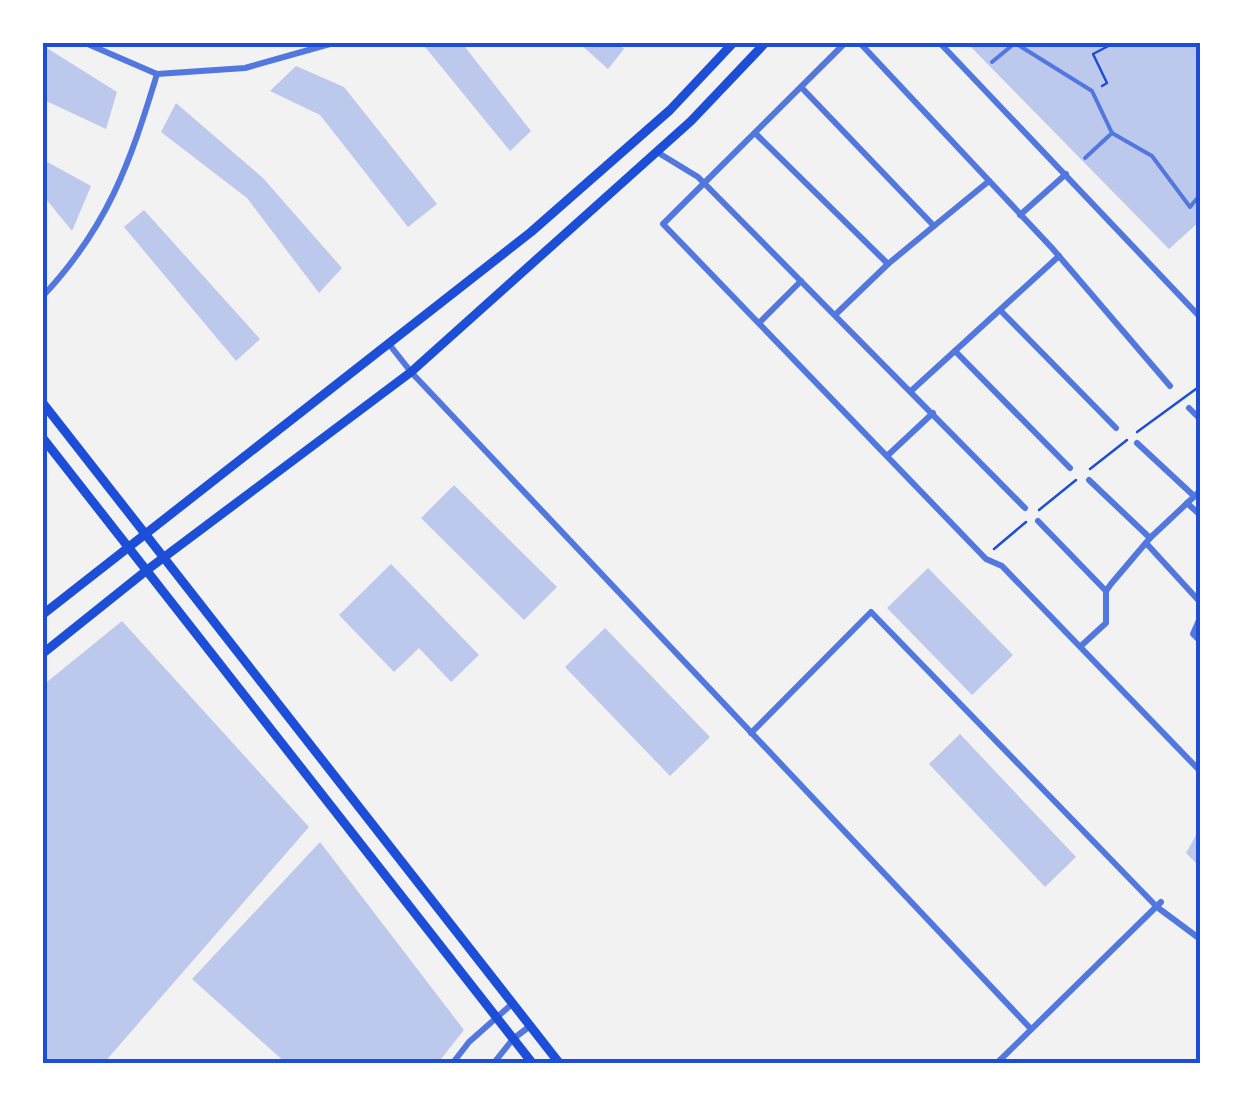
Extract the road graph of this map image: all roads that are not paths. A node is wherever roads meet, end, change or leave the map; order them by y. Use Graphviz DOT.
graph roads {
  1 [pos="83,42"];
  2 [pos="338,42"];
  3 [pos="734,42"];
  4 [pos="766,42"];
  5 [pos="846,42"];
  6 [pos="859,42"];
  7 [pos="939,42"];
  8 [pos="992,62"];
  9 [pos="156,74"];
  10 [pos="801,87"];
  11 [pos="755,133"];
  12 [pos="1112,133"];
  13 [pos="656,152"];
  14 [pos="1085,158"];
  15 [pos="1066,174"];
  16 [pos="989,181"];
  17 [pos="704,184"];
  18 [pos="1200,194"];
  19 [pos="1020,215"];
  20 [pos="934,226"];
  21 [pos="1059,256"];
  22 [pos="888,264"];
  23 [pos="801,280"];
  24 [pos="42,297"];
  25 [pos="1000,310"];
  26 [pos="835,315"];
  27 [pos="1200,317"];
  28 [pos="758,323"];
  29 [pos="389,344"];
  30 [pos="955,350"];
  31 [pos="410,372"];
  32 [pos="1170,386"];
  33 [pos="910,391"];
  34 [pos="42,402"];
  35 [pos="1189,408"];
  36 [pos="932,414"];
  37 [pos="1200,419"];
  38 [pos="1116,428"];
  39 [pos="42,437"];
  40 [pos="1137,443"];
  41 [pos="886,456"];
  42 [pos="1070,468"];
  43 [pos="1089,480"];
  44 [pos="1198,494"];
  45 [pos="1187,503"];
  46 [pos="1025,508"];
  47 [pos="1200,516"];
  48 [pos="1038,522"];
  49 [pos="145,533"];
  50 [pos="1148,541"];
  51 [pos="129,547"];
  52 [pos="164,558"];
  53 [pos="147,570"];
  54 [pos="1106,591"];
  55 [pos="1200,602"];
  56 [pos="42,615"];
  57 [pos="1200,618"];
  58 [pos="1200,641"];
  59 [pos="1082,644"];
  60 [pos="42,654"];
  61 [pos="752,733"];
  62 [pos="1200,771"];
  63 [pos="1159,905"];
  64 [pos="1200,939"];
  65 [pos="513,1003"];
  66 [pos="496,1017"];
  67 [pos="530,1026"];
  68 [pos="1031,1029"];
  69 [pos="513,1038"];
  70 [pos="452,1064"];
  71 [pos="494,1064"];
  72 [pos="533,1064"];
  73 [pos="560,1064"];
  74 [pos="996,1064"];
  1 -- 9 [label="street"];
  2 -- 9 [label="street"];
  3 -- 29 [label="main road"];
  4 -- 13 [label="main road"];
  5 -- 10 [label="street"];
  6 -- 16 [label="street"];
  7 -- 15 [label="street"];
  8 -- 12 [label="lane"];
  9 -- 24 [label="street"];
  10 -- 11 [label="street"];
  10 -- 20 [label="street"];
  11 -- 17 [label="street"];
  11 -- 22 [label="street"];
  12 -- 14 [label="lane"];
  12 -- 18 [label="lane"];
  13 -- 17 [label="street"];
  13 -- 31 [label="main road"];
  15 -- 19 [label="street"];
  15 -- 27 [label="street"];
  16 -- 19 [label="street"];
  16 -- 20 [label="street"];
  17 -- 23 [label="street"];
  17 -- 28 [label="street"];
  19 -- 21 [label="street"];
  20 -- 22 [label="street"];
  21 -- 25 [label="street"];
  21 -- 32 [label="street"];
  22 -- 26 [label="street"];
  23 -- 26 [label="street"];
  23 -- 28 [label="street"];
  25 -- 30 [label="street"];
  25 -- 38 [label="street"];
  26 -- 33 [label="street"];
  28 -- 41 [label="street"];
  29 -- 31 [label="street"];
  29 -- 49 [label="main road"];
  30 -- 33 [label="street"];
  30 -- 42 [label="street"];
  31 -- 52 [label="main road"];
  31 -- 61 [label="street"];
  33 -- 36 [label="street"];
  34 -- 49 [label="main road"];
  35 -- 37 [label="street"];
  36 -- 41 [label="street"];
  36 -- 46 [label="street"];
  39 -- 51 [label="main road"];
  40 -- 44 [label="street"];
  41 -- 59 [label="street"];
  43 -- 50 [label="street"];
  44 -- 45 [label="street"];
  45 -- 47 [label="street"];
  45 -- 50 [label="street"];
  48 -- 54 [label="street"];
  49 -- 51 [label="main road"];
  49 -- 52 [label="main road"];
  50 -- 54 [label="street"];
  50 -- 55 [label="street"];
  51 -- 53 [label="main road"];
  51 -- 56 [label="main road"];
  52 -- 53 [label="main road"];
  52 -- 65 [label="main road"];
  53 -- 60 [label="main road"];
  53 -- 66 [label="main road"];
  54 -- 59 [label="street"];
  57 -- 58 [label="street"];
  59 -- 62 [label="street"];
  61 -- 63 [label="street"];
  61 -- 68 [label="street"];
  63 -- 64 [label="street"];
  63 -- 68 [label="street"];
  65 -- 66 [label="street"];
  65 -- 67 [label="main road"];
  66 -- 69 [label="main road"];
  66 -- 70 [label="street"];
  67 -- 69 [label="street"];
  67 -- 73 [label="main road"];
  68 -- 74 [label="street"];
  69 -- 71 [label="street"];
  69 -- 72 [label="main road"];
}
